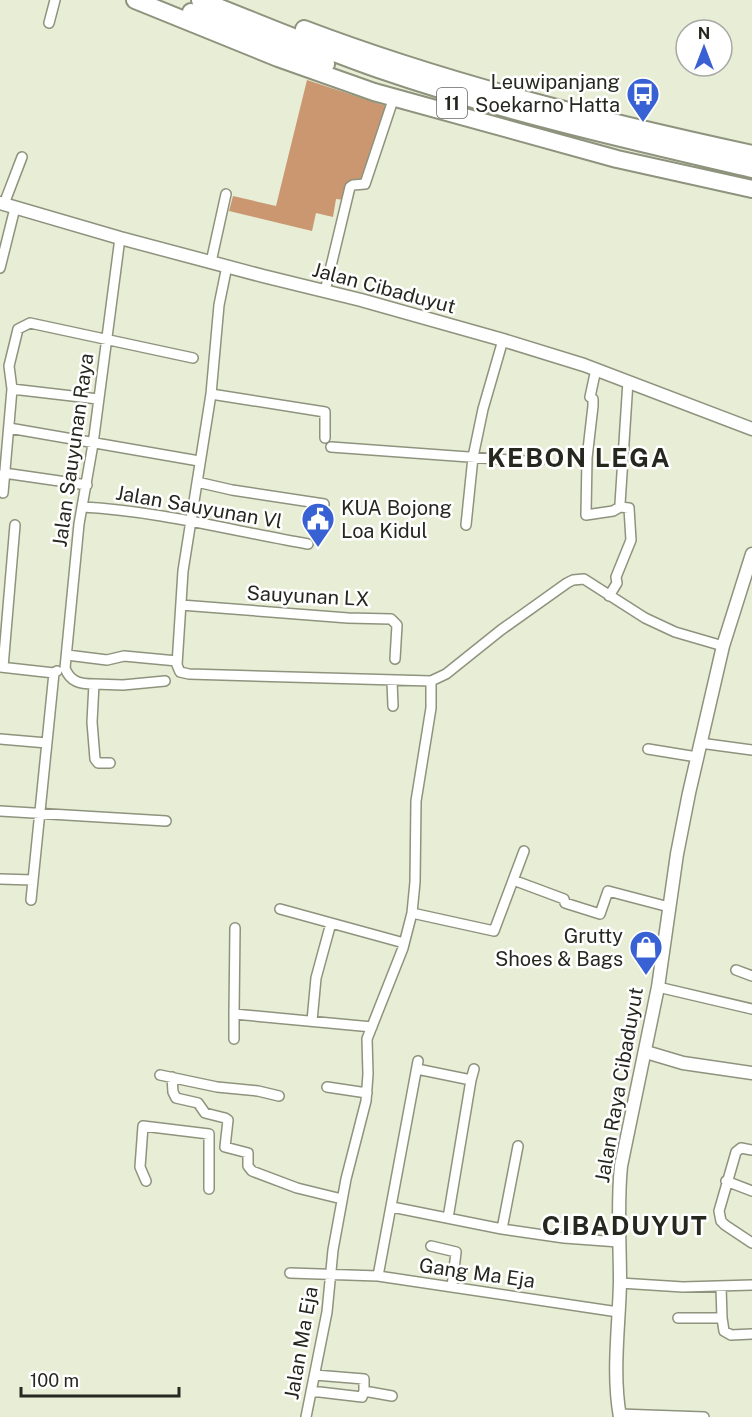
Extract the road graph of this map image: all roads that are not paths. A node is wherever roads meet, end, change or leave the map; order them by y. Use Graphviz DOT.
graph roads {
  1 [pos="55,0"];
  2 [pos="135,0"];
  3 [pos="161,0"];
  4 [pos="200,0"];
  5 [pos="227,0"];
  6 [pos="49,23"];
  7 [pos="394,97"];
  8 [pos="752,154"];
  9 [pos="22,157"];
  10 [pos="752,169"];
  11 [pos="752,180"];
  12 [pos="752,189"];
  13 [pos="226,194"];
  14 [pos="6,205"];
  15 [pos="120,238"];
  16 [pos="211,262"];
  17 [pos="227,266"];
  18 [pos="0,268"];
  19 [pos="325,291"];
  20 [pos="106,340"];
  21 [pos="503,340"];
  22 [pos="193,358"];
  23 [pos="596,369"];
  24 [pos="628,381"];
  25 [pos="12,389"];
  26 [pos="211,394"];
  27 [pos="98,399"];
  28 [pos="9,428"];
  29 [pos="752,429"];
  30 [pos="325,438"];
  31 [pos="93,444"];
  32 [pos="331,447"];
  33 [pos="473,457"];
  34 [pos="199,461"];
  35 [pos="539,462"];
  36 [pos="4,473"];
  37 [pos="196,482"];
  38 [pos="87,485"];
  39 [pos="2,489"];
  40 [pos="324,504"];
  41 [pos="83,507"];
  42 [pos="620,507"];
  43 [pos="190,520"];
  44 [pos="15,525"];
  45 [pos="466,525"];
  46 [pos="308,544"];
  47 [pos="752,555"];
  48 [pos="609,596"];
  49 [pos="181,605"];
  50 [pos="723,646"];
  51 [pos="67,655"];
  52 [pos="395,659"];
  53 [pos="177,661"];
  54 [pos="1,667"];
  55 [pos="65,668"];
  56 [pos="54,673"];
  57 [pos="165,681"];
  58 [pos="392,681"];
  59 [pos="431,681"];
  60 [pos="94,684"];
  61 [pos="393,706"];
  62 [pos="0,739"];
  63 [pos="47,743"];
  64 [pos="700,743"];
  65 [pos="648,748"];
  66 [pos="752,750"];
  67 [pos="696,757"];
  68 [pos="110,763"];
  69 [pos="0,811"];
  70 [pos="39,813"];
  71 [pos="166,821"];
  72 [pos="524,851"];
  73 [pos="0,879"];
  74 [pos="513,879"];
  75 [pos="33,880"];
  76 [pos="31,900"];
  77 [pos="669,908"];
  78 [pos="280,909"];
  79 [pos="412,913"];
  80 [pos="332,923"];
  81 [pos="235,928"];
  82 [pos="404,943"];
  83 [pos="736,969"];
  84 [pos="752,976"];
  85 [pos="658,987"];
  86 [pos="752,1009"];
  87 [pos="234,1014"];
  88 [pos="312,1021"];
  89 [pos="372,1027"];
  90 [pos="234,1039"];
  91 [pos="646,1052"];
  92 [pos="474,1069"];
  93 [pos="752,1073"];
  94 [pos="160,1075"];
  95 [pos="172,1077"];
  96 [pos="471,1080"];
  97 [pos="327,1087"];
  98 [pos="367,1093"];
  99 [pos="279,1096"];
  100 [pos="209,1134"];
  101 [pos="227,1135"];
  102 [pos="518,1146"];
  103 [pos="752,1150"];
  104 [pos="146,1181"];
  105 [pos="726,1181"];
  106 [pos="209,1189"];
  107 [pos="752,1191"];
  108 [pos="342,1199"];
  109 [pos="392,1207"];
  110 [pos="448,1218"];
  111 [pos="502,1229"];
  112 [pos="619,1242"];
  113 [pos="752,1243"];
  114 [pos="430,1246"];
  115 [pos="290,1273"];
  116 [pos="331,1275"];
  117 [pos="378,1276"];
  118 [pos="620,1283"];
  119 [pos="747,1285"];
  120 [pos="452,1287"];
  121 [pos="721,1287"];
  122 [pos="752,1293"];
  123 [pos="618,1312"];
  124 [pos="678,1318"];
  125 [pos="722,1318"];
  126 [pos="752,1334"];
  127 [pos="315,1375"];
  128 [pos="311,1391"];
  129 [pos="364,1391"];
  130 [pos="392,1396"];
  131 [pos="619,1415"];
  132 [pos="306,1417"];
  133 [pos="704,1417"];
  1 -- 6 [label="street"];
  2 -- 7 [label="highway, 11"];
  3 -- 11 [label="highway, 11"];
  4 -- 10 [label="highway, 11"];
  5 -- 8 [label="highway, 11"];
  7 -- 12 [label="highway, 11"];
  7 -- 19 [label="street"];
  9 -- 14 [label="street"];
  13 -- 16 [label="street"];
  14 -- 15 [label="street, Jalan Cibaduyut"];
  14 -- 18 [label="street"];
  15 -- 16 [label="street, Jalan Cibaduyut"];
  15 -- 20 [label="street, Jalan Sauyunan Raya"];
  16 -- 17 [label="street, Jalan Cibaduyut"];
  17 -- 19 [label="street, Jalan Cibaduyut"];
  17 -- 26 [label="street"];
  19 -- 21 [label="street, Jalan Cibaduyut"];
  20 -- 22 [label="street"];
  20 -- 25 [label="street"];
  20 -- 27 [label="street, Jalan Sauyunan Raya"];
  21 -- 23 [label="street, Jalan Cibaduyut"];
  21 -- 33 [label="street"];
  23 -- 24 [label="street, Jalan Cibaduyut"];
  23 -- 42 [label="street"];
  24 -- 29 [label="street, Jalan Cibaduyut"];
  24 -- 42 [label="street"];
  25 -- 27 [label="street"];
  25 -- 28 [label="street"];
  26 -- 30 [label="street"];
  26 -- 34 [label="street"];
  27 -- 31 [label="street, Jalan Sauyunan Raya"];
  28 -- 31 [label="street"];
  28 -- 36 [label="street"];
  31 -- 34 [label="street"];
  31 -- 38 [label="street, Jalan Sauyunan Raya"];
  32 -- 33 [label="street"];
  33 -- 35 [label="street"];
  33 -- 45 [label="street"];
  34 -- 37 [label="street"];
  36 -- 38 [label="street"];
  36 -- 39 [label="street"];
  37 -- 40 [label="street"];
  37 -- 43 [label="street"];
  38 -- 41 [label="street, Jalan Sauyunan Raya"];
  41 -- 43 [label="street, Jalan Sauyunan Vl"];
  41 -- 51 [label="street, Jalan Sauyunan Raya"];
  42 -- 48 [label="street"];
  43 -- 46 [label="street, Jalan Sauyunan Vl"];
  43 -- 49 [label="street"];
  44 -- 54 [label="street"];
  47 -- 50 [label="street, Jalan Raya Cibaduyut"];
  48 -- 50 [label="street"];
  48 -- 59 [label="street"];
  49 -- 52 [label="street, Sauyunan LX"];
  49 -- 53 [label="street"];
  50 -- 64 [label="street, Jalan Raya Cibaduyut"];
  51 -- 53 [label="street"];
  51 -- 55 [label="street, Jalan Sauyunan Raya"];
  53 -- 58 [label="street"];
  54 -- 56 [label="street"];
  55 -- 56 [label="street"];
  55 -- 60 [label="street"];
  56 -- 63 [label="street"];
  57 -- 60 [label="street"];
  58 -- 59 [label="street"];
  58 -- 61 [label="street"];
  59 -- 79 [label="street, Jalan Ma Eja"];
  60 -- 68 [label="street"];
  62 -- 63 [label="street"];
  63 -- 70 [label="street"];
  64 -- 66 [label="street"];
  64 -- 67 [label="street, Jalan Raya Cibaduyut"];
  65 -- 67 [label="street"];
  67 -- 77 [label="street, Jalan Raya Cibaduyut"];
  69 -- 70 [label="street"];
  70 -- 71 [label="street"];
  70 -- 75 [label="street"];
  72 -- 74 [label="street"];
  73 -- 75 [label="street"];
  74 -- 77 [label="street"];
  74 -- 79 [label="street"];
  75 -- 76 [label="street"];
  77 -- 85 [label="street, Jalan Raya Cibaduyut"];
  78 -- 80 [label="street"];
  79 -- 82 [label="street, Jalan Ma Eja"];
  80 -- 82 [label="street"];
  80 -- 88 [label="street"];
  81 -- 87 [label="street"];
  82 -- 89 [label="street, Jalan Ma Eja"];
  83 -- 84 [label="street"];
  85 -- 86 [label="street"];
  85 -- 91 [label="street, Jalan Raya Cibaduyut"];
  87 -- 88 [label="street"];
  87 -- 90 [label="street"];
  88 -- 89 [label="street"];
  89 -- 98 [label="street, Jalan Ma Eja"];
  91 -- 93 [label="street"];
  91 -- 112 [label="street, Jalan Raya Cibaduyut"];
  92 -- 96 [label="street"];
  94 -- 95 [label="street"];
  95 -- 99 [label="street"];
  95 -- 101 [label="street"];
  96 -- 109 [label="street"];
  96 -- 110 [label="street"];
  97 -- 98 [label="street"];
  98 -- 108 [label="street, Jalan Ma Eja"];
  100 -- 101 [label="street"];
  100 -- 104 [label="street"];
  100 -- 106 [label="street"];
  101 -- 108 [label="street"];
  102 -- 111 [label="street"];
  103 -- 105 [label="street"];
  105 -- 107 [label="street"];
  105 -- 113 [label="street"];
  108 -- 116 [label="street, Jalan Ma Eja"];
  109 -- 110 [label="street"];
  109 -- 117 [label="street"];
  110 -- 111 [label="street"];
  111 -- 112 [label="street"];
  112 -- 118 [label="street, Jalan Raya Cibaduyut"];
  114 -- 120 [label="street"];
  115 -- 116 [label="street, Gang Ma Eja"];
  116 -- 117 [label="street, Gang Ma Eja"];
  116 -- 127 [label="street, Jalan Ma Eja"];
  117 -- 120 [label="street, Gang Ma Eja"];
  118 -- 121 [label="street"];
  118 -- 123 [label="street, Jalan Raya Cibaduyut"];
  119 -- 121 [label="street"];
  119 -- 122 [label="street"];
  120 -- 123 [label="street, Gang Ma Eja"];
  121 -- 125 [label="street"];
  123 -- 131 [label="street, Jalan Raya Cibaduyut"];
  124 -- 125 [label="street"];
  125 -- 126 [label="street"];
  127 -- 128 [label="street, Jalan Ma Eja"];
  127 -- 129 [label="street"];
  128 -- 129 [label="street"];
  128 -- 132 [label="street, Jalan Ma Eja"];
  129 -- 130 [label="street"];
  131 -- 133 [label="street"];
}
